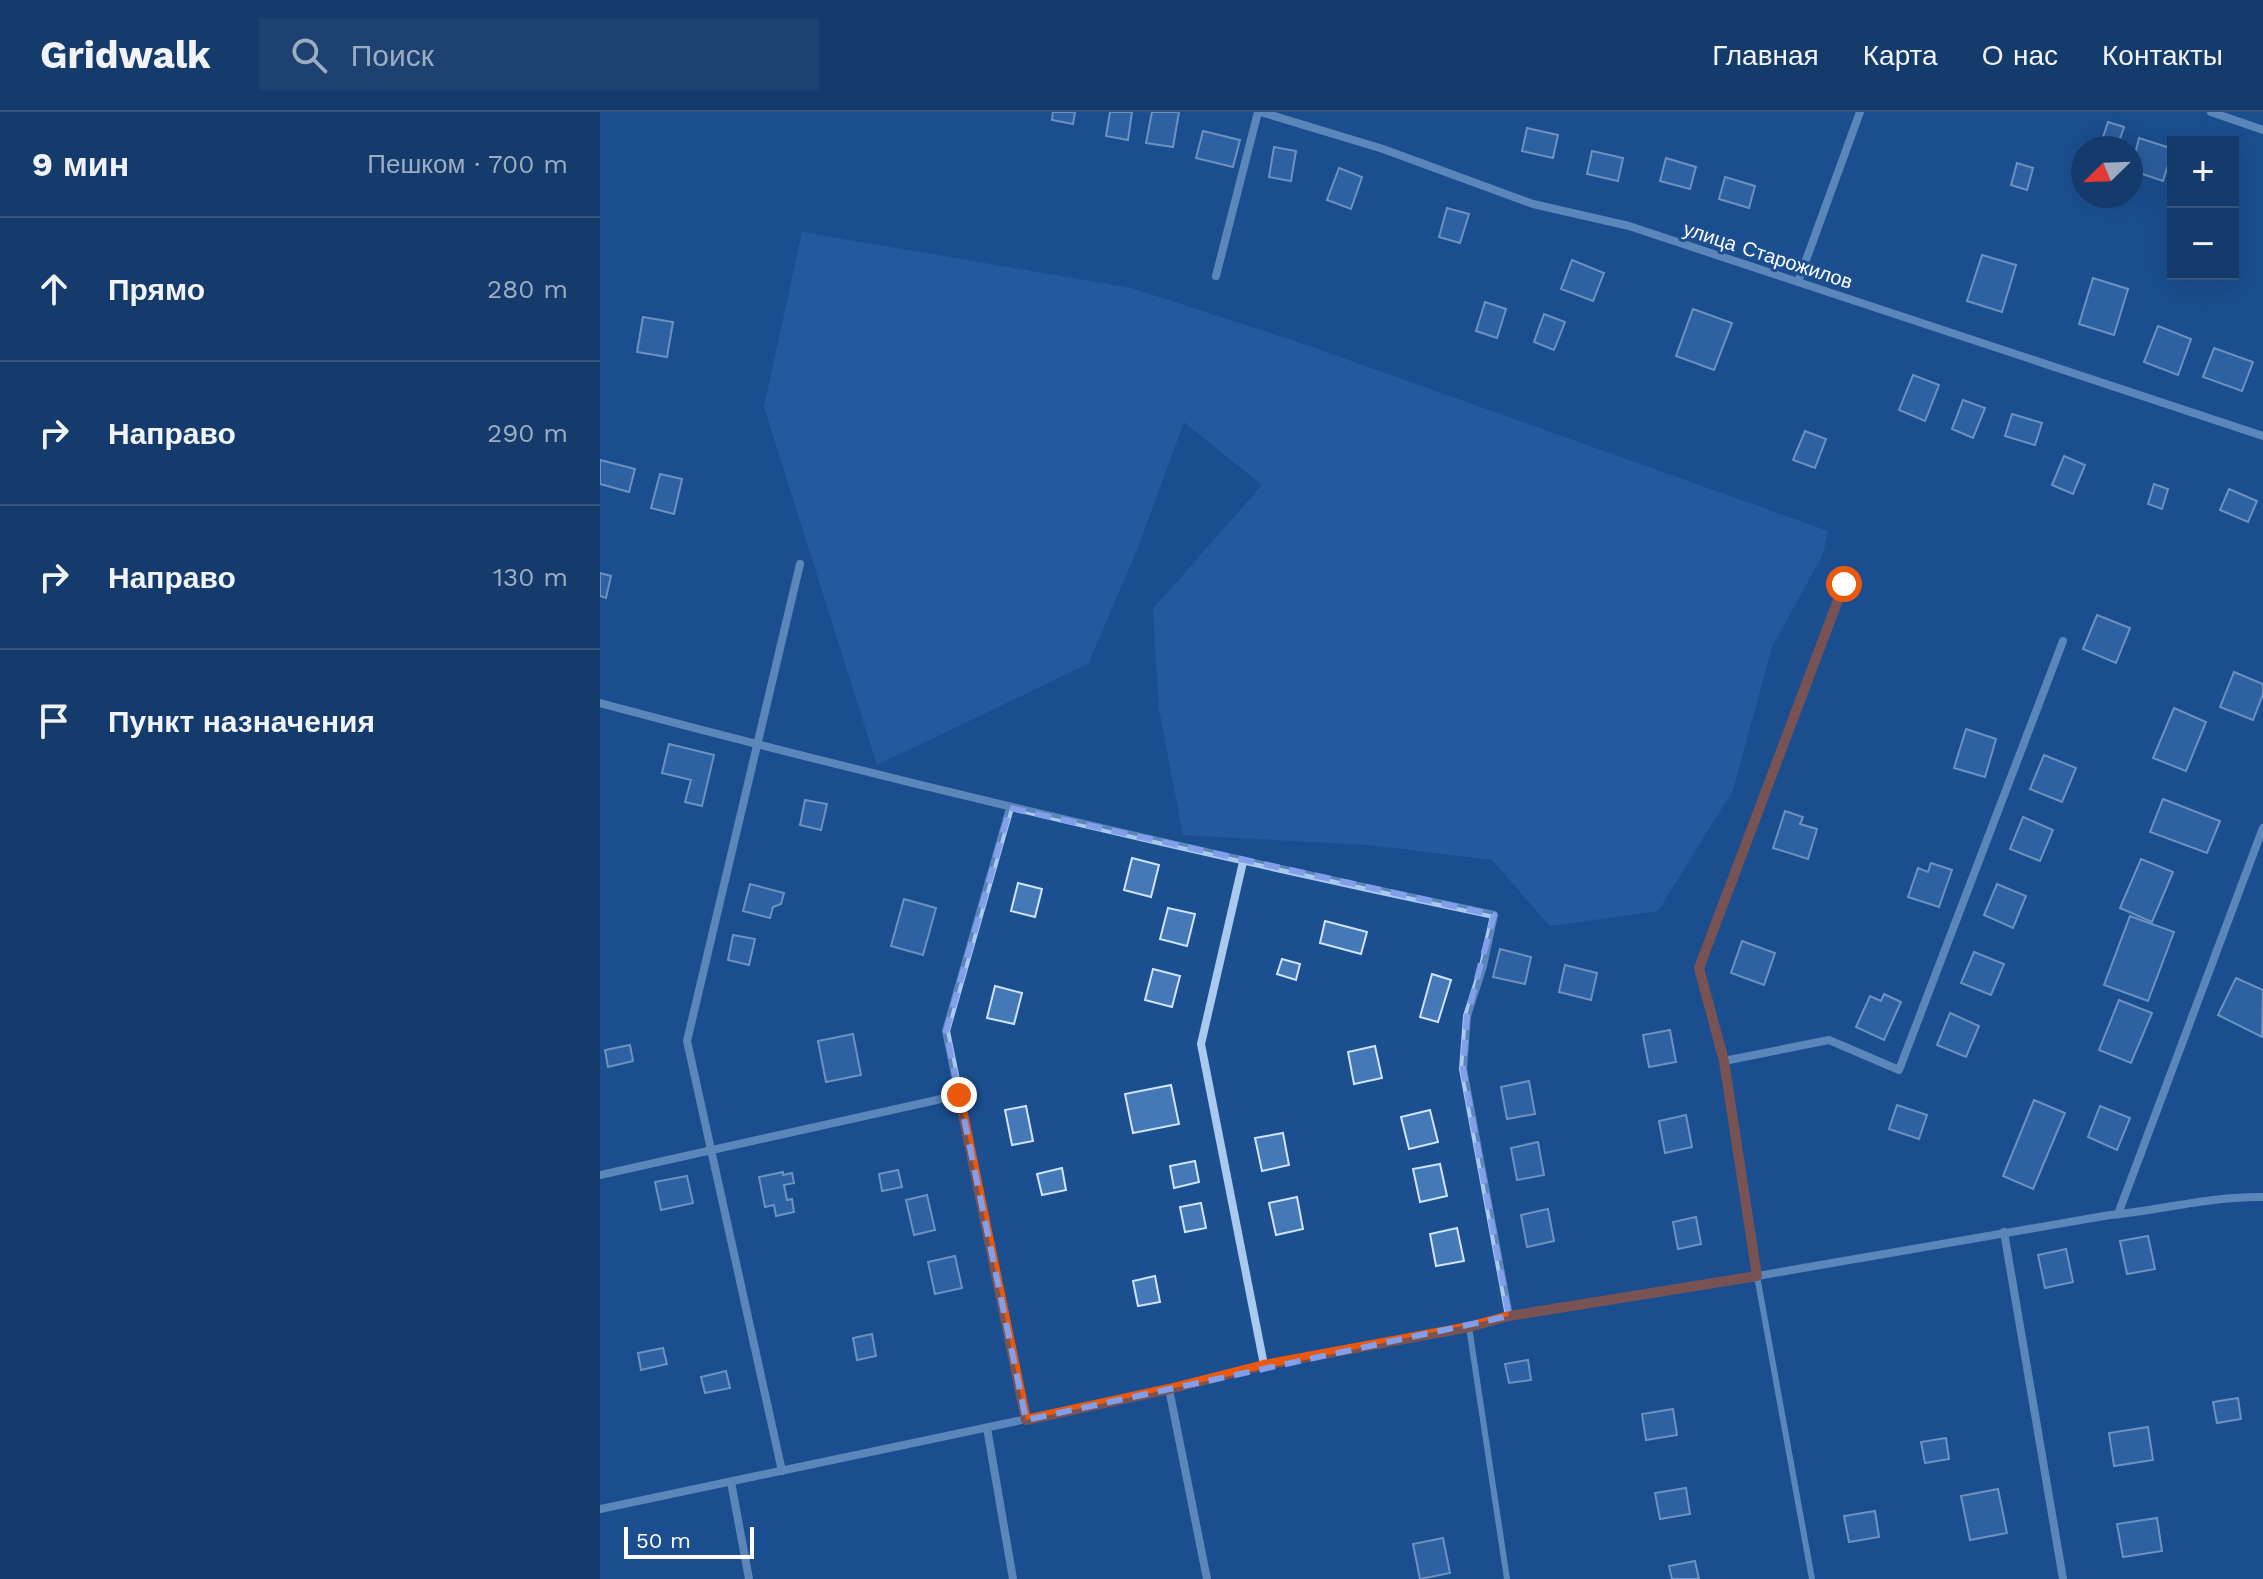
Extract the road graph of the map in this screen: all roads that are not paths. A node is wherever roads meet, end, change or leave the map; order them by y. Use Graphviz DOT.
graph roads {
  1 [pos="1259,112"];
  2 [pos="1860,112"];
  3 [pos="2211,112"];
  4 [pos="2263,130"];
  5 [pos="1216,276"];
  6 [pos="1798,282"];
  7 [pos="2263,436"];
  8 [pos="800,564"];
  9 [pos="1844,584"];
  10 [pos="2063,641"];
  11 [pos="600,703"];
  12 [pos="757,745"];
  13 [pos="1010,808"];
  14 [pos="2263,828"];
  15 [pos="1243,862"];
  16 [pos="1724,1061"];
  17 [pos="959,1095"];
  18 [pos="711,1149"];
  19 [pos="600,1175"];
  20 [pos="2263,1197"];
  21 [pos="2118,1214"];
  22 [pos="2004,1232"];
  23 [pos="1757,1276"];
  24 [pos="1509,1316"];
  25 [pos="1469,1327"];
  26 [pos="1264,1365"];
  27 [pos="1169,1389"];
  28 [pos="1026,1420"];
  29 [pos="987,1428"];
  30 [pos="782,1471"];
  31 [pos="731,1482"];
  32 [pos="600,1509"];
  33 [pos="749,1579"];
  34 [pos="1013,1579"];
  35 [pos="1207,1579"];
  36 [pos="1507,1579"];
  37 [pos="1812,1579"];
  38 [pos="2063,1579"];
  1 -- 5 [label="street"];
  1 -- 6 [label="street, улица Старожилов"];
  2 -- 6 [label="street"];
  3 -- 4 [label="street"];
  6 -- 7 [label="street, улица Старожилов"];
  8 -- 12 [label="street"];
  9 -- 16 [label="street"];
  10 -- 16 [label="street"];
  11 -- 12 [label="street"];
  12 -- 13 [label="street"];
  12 -- 18 [label="street"];
  13 -- 15 [label="street"];
  13 -- 17 [label="street"];
  14 -- 21 [label="street"];
  15 -- 24 [label="street"];
  15 -- 26 [label="street"];
  16 -- 23 [label="street"];
  17 -- 18 [label="street"];
  17 -- 28 [label="street"];
  18 -- 19 [label="street"];
  18 -- 30 [label="street"];
  20 -- 21 [label="street"];
  21 -- 22 [label="street"];
  22 -- 23 [label="street"];
  22 -- 38 [label="street"];
  23 -- 24 [label="street"];
  23 -- 37 [label="lane"];
  24 -- 25 [label="street"];
  25 -- 26 [label="street"];
  25 -- 36 [label="lane"];
  26 -- 27 [label="street"];
  27 -- 28 [label="street"];
  27 -- 35 [label="street"];
  28 -- 29 [label="street"];
  29 -- 30 [label="street"];
  29 -- 34 [label="street"];
  30 -- 31 [label="street"];
  31 -- 32 [label="street"];
  31 -- 33 [label="street"];
}
